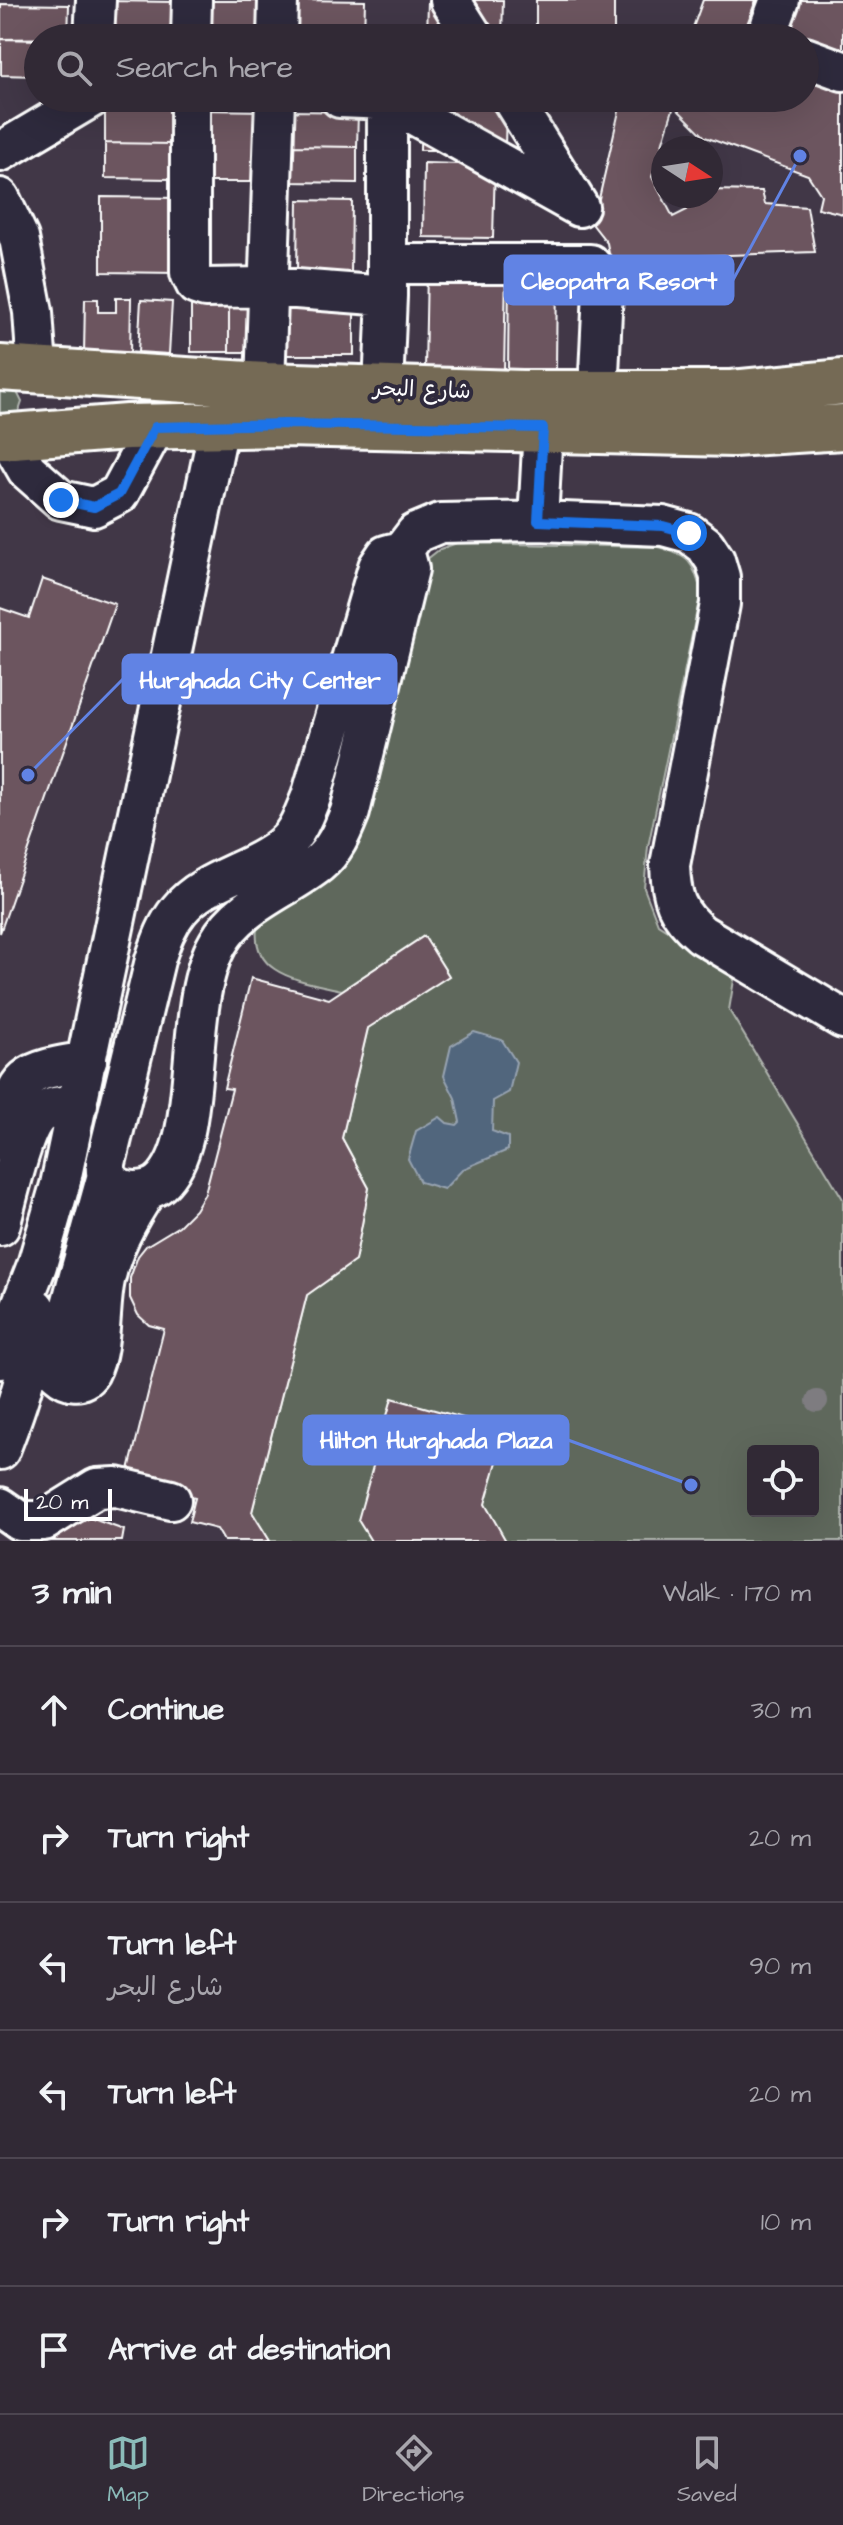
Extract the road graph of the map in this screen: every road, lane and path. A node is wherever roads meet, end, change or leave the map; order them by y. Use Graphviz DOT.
graph roads {
  1 [pos="96,0"];
  2 [pos="192,0"];
  3 [pos="278,0"];
  4 [pos="450,0"];
  5 [pos="780,0"];
  6 [pos="95,24"];
  7 [pos="191,24"];
  8 [pos="277,24"];
  9 [pos="465,24"];
  10 [pos="771,24"];
  11 [pos="819,62"];
  12 [pos="843,71"];
  13 [pos="67,112"];
  14 [pos="190,112"];
  15 [pos="275,112"];
  16 [pos="387,112"];
  17 [pos="409,112"];
  18 [pos="520,112"];
  19 [pos="547,112"];
  20 [pos="0,152"];
  21 [pos="0,198"];
  22 [pos="579,207"];
  23 [pos="387,280"];
  24 [pos="270,287"];
  25 [pos="19,369"];
  26 [pos="843,382"];
  27 [pos="265,385"];
  28 [pos="383,388"];
  29 [pos="598,394"];
  30 [pos="219,426"];
  31 [pos="155,427"];
  32 [pos="843,427"];
  33 [pos="543,428"];
  34 [pos="4,437"];
  35 [pos="538,521"];
  36 [pos="400,554"];
  37 [pos="207,889"];
  38 [pos="236,920"];
  39 [pos="843,1019"];
  40 [pos="87,1061"];
  41 [pos="78,1104"];
  42 [pos="0,1142"];
  43 [pos="107,1175"];
  44 [pos="147,1190"];
  45 [pos="0,1226"];
  46 [pos="37,1265"];
  47 [pos="0,1359"];
  48 [pos="0,1450"];
  49 [pos="171,1500"];
  50 [pos="0,1507"];
  1 -- 6 [label="street"];
  2 -- 7 [label="street"];
  3 -- 8 [label="street"];
  4 -- 9 [label="street"];
  5 -- 10 [label="street"];
  11 -- 12 [label="street"];
  13 -- 20 [label="street"];
  14 -- 24 [label="street"];
  15 -- 24 [label="street"];
  16 -- 23 [label="street"];
  17 -- 22 [label="street"];
  18 -- 22 [label="street"];
  19 -- 22 [label="street"];
  21 -- 25 [label="street"];
  23 -- 24 [label="street"];
  23 -- 28 [label="street"];
  23 -- 29 [label="street"];
  24 -- 27 [label="street"];
  25 -- 27 [label="main road, شارع البحر"];
  26 -- 29 [label="main road, شارع البحر"];
  27 -- 28 [label="main road, شارع البحر"];
  28 -- 29 [label="main road, شارع البحر"];
  30 -- 31 [label="main road, شارع البحر"];
  30 -- 33 [label="main road, شارع البحر"];
  30 -- 40 [label="street"];
  31 -- 34 [label="main road, شارع البحر"];
  31 -- 34 [label="street"];
  32 -- 33 [label="main road, شارع البحر"];
  33 -- 35 [label="street"];
  35 -- 36 [label="street"];
  35 -- 39 [label="street"];
  36 -- 37 [label="street"];
  36 -- 38 [label="street"];
  37 -- 38 [label="street"];
  37 -- 43 [label="street"];
  38 -- 44 [label="street"];
  40 -- 41 [label="street"];
  40 -- 42 [label="street"];
  41 -- 45 [label="street"];
  41 -- 46 [label="street"];
  43 -- 44 [label="street"];
  43 -- 44 [label="street"];
  46 -- 47 [label="street"];
  46 -- 48 [label="street"];
  49 -- 50 [label="street"];
}
